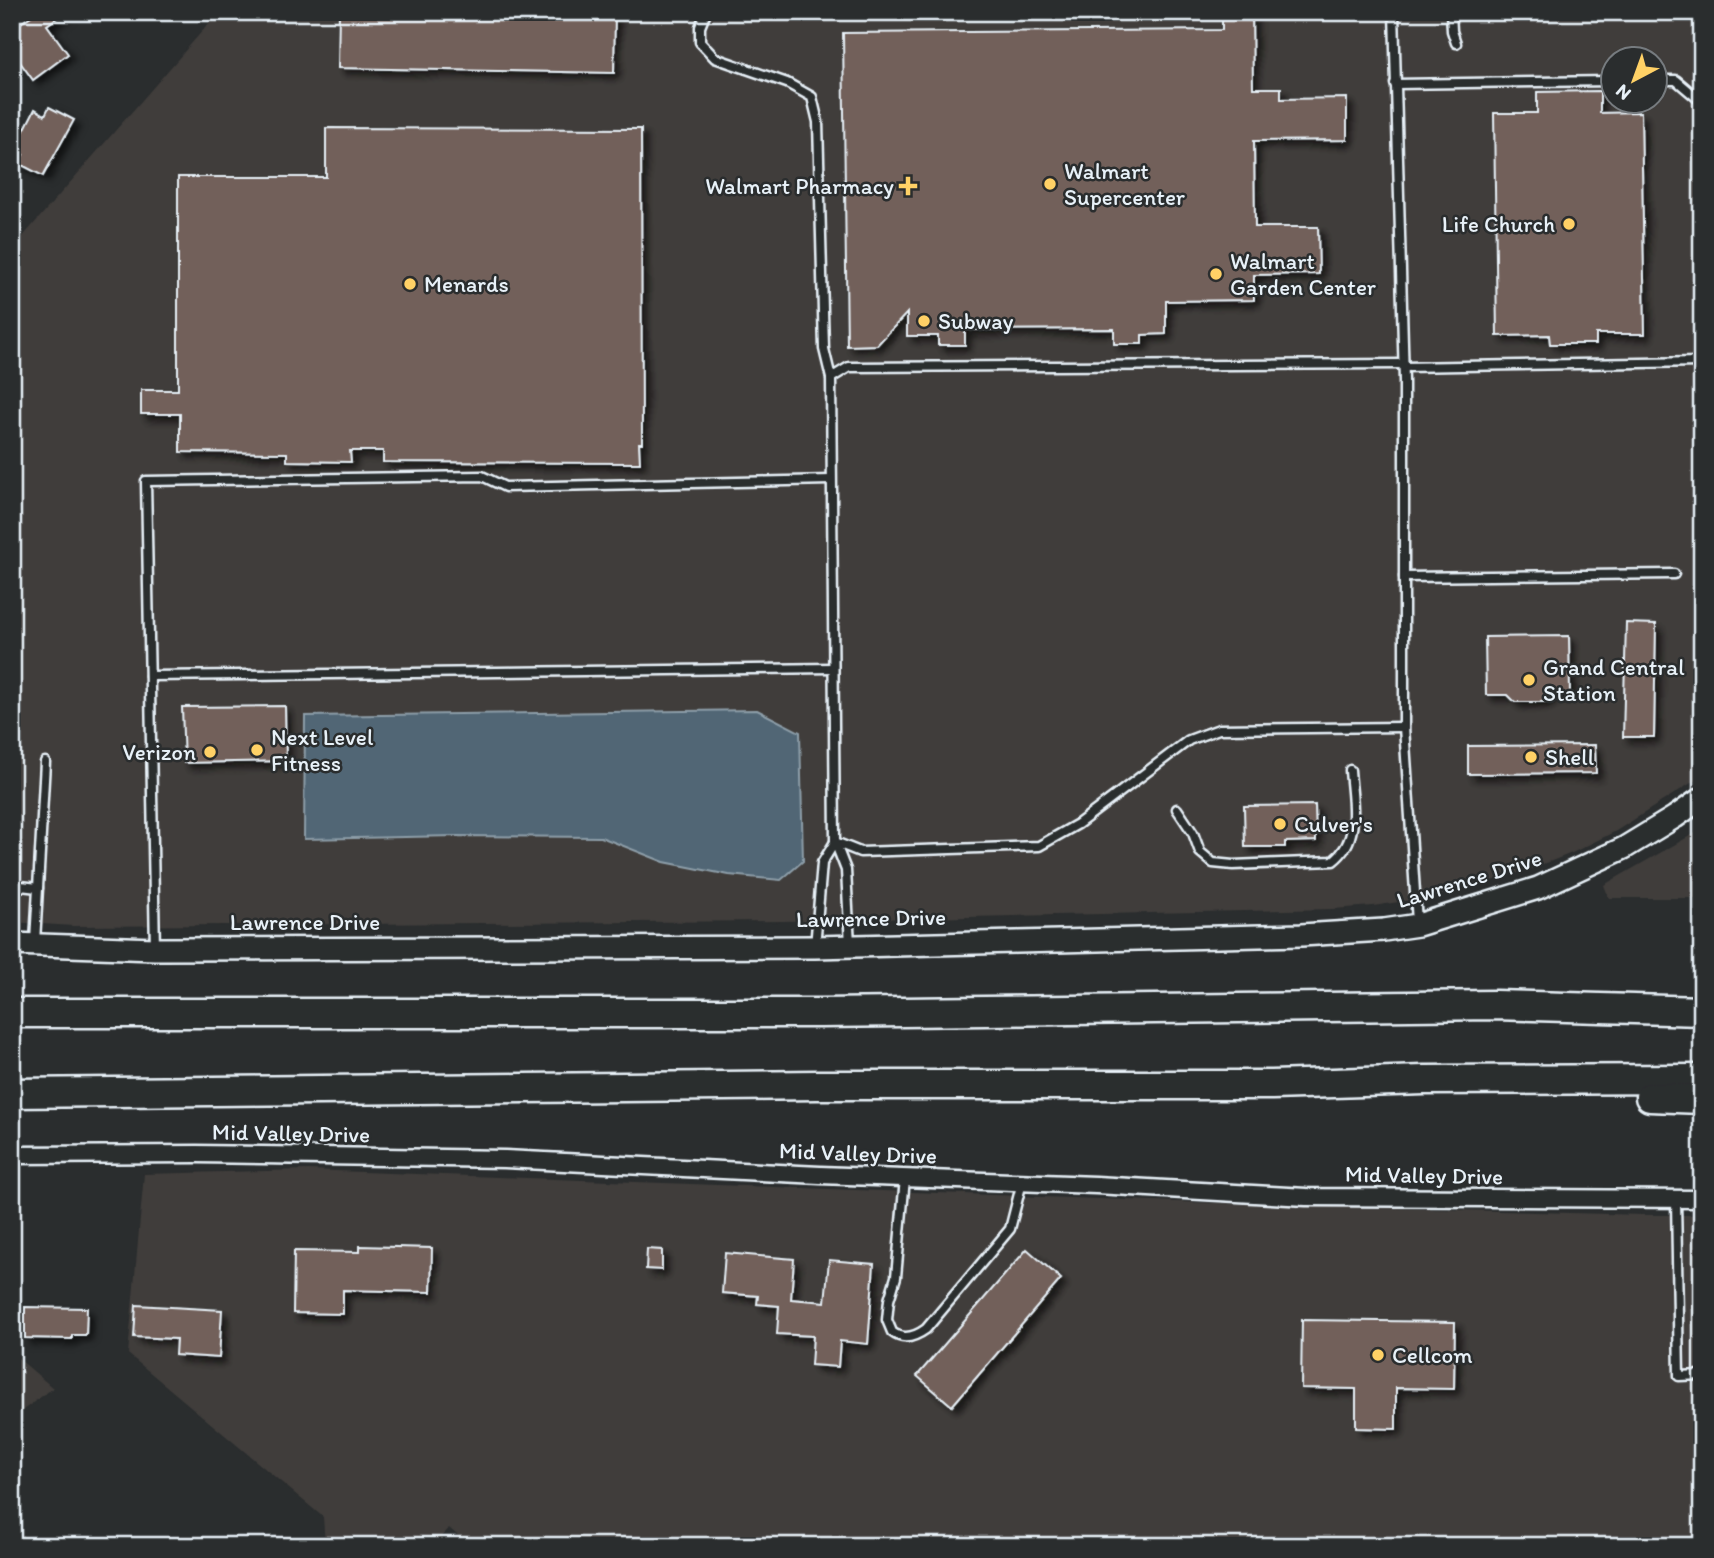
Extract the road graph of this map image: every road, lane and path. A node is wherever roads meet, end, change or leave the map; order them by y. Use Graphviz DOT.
graph roads {
  1 [pos="706,12"];
  2 [pos="1394,12"];
  3 [pos="1451,12"];
  4 [pos="1457,43"];
  5 [pos="1668,80"];
  6 [pos="1598,81"];
  7 [pos="1395,85"];
  8 [pos="1702,102"];
  9 [pos="1702,362"];
  10 [pos="1404,366"];
  11 [pos="831,377"];
  12 [pos="831,480"];
  13 [pos="1674,574"];
  14 [pos="1404,578"];
  15 [pos="833,668"];
  16 [pos="150,676"];
  17 [pos="1404,727"];
  18 [pos="45,762"];
  19 [pos="1350,769"];
  20 [pos="1702,798"];
  21 [pos="1177,809"];
  22 [pos="835,842"];
  23 [pos="12,885"];
  24 [pos="38,888"];
  25 [pos="1418,925"];
  26 [pos="12,944"];
  27 [pos="850,945"];
  28 [pos="35,946"];
  29 [pos="816,947"];
  30 [pos="155,949"];
  31 [pos="1702,996"];
  32 [pos="1495,1004"];
  33 [pos="1702,1011"];
  34 [pos="12,1013"];
  35 [pos="1702,1079"];
  36 [pos="1424,1080"];
  37 [pos="12,1093"];
  38 [pos="1702,1099"];
  39 [pos="12,1155"];
  40 [pos="905,1178"];
  41 [pos="1022,1182"];
  42 [pos="1676,1199"];
  43 [pos="1702,1199"];
  44 [pos="1702,1375"];
  1 -- 11 [label="lane"];
  2 -- 7 [label="lane"];
  3 -- 4 [label="lane"];
  5 -- 8 [label="lane"];
  6 -- 7 [label="lane"];
  7 -- 10 [label="lane"];
  9 -- 10 [label="lane"];
  10 -- 11 [label="lane"];
  10 -- 14 [label="lane"];
  11 -- 12 [label="lane"];
  12 -- 15 [label="lane"];
  12 -- 16 [label="lane"];
  13 -- 14 [label="lane"];
  14 -- 17 [label="lane"];
  15 -- 16 [label="lane"];
  15 -- 22 [label="lane"];
  16 -- 30 [label="lane"];
  17 -- 22 [label="lane"];
  17 -- 25 [label="lane"];
  18 -- 24 [label="lane"];
  19 -- 21 [label="lane"];
  20 -- 25 [label="main road, Lawrence Drive"];
  22 -- 27 [label="lane"];
  22 -- 29 [label="lane"];
  23 -- 24 [label="lane"];
  24 -- 28 [label="lane"];
  25 -- 27 [label="main road, Lawrence Drive"];
  26 -- 28 [label="main road, Lawrence Drive"];
  27 -- 29 [label="main road, Lawrence Drive"];
  28 -- 30 [label="main road, Lawrence Drive"];
  29 -- 30 [label="main road, Lawrence Drive"];
  31 -- 32 [label="highway"];
  32 -- 33 [label="highway"];
  32 -- 34 [label="highway"];
  35 -- 36 [label="highway"];
  36 -- 37 [label="highway"];
  36 -- 38 [label="highway"];
  39 -- 40 [label="street, Mid Valley Drive"];
  40 -- 41 [label="street, Mid Valley Drive"];
  40 -- 41 [label="lane"];
  41 -- 42 [label="street, Mid Valley Drive"];
  42 -- 43 [label="street, Mid Valley Drive"];
  42 -- 44 [label="lane"];
}
